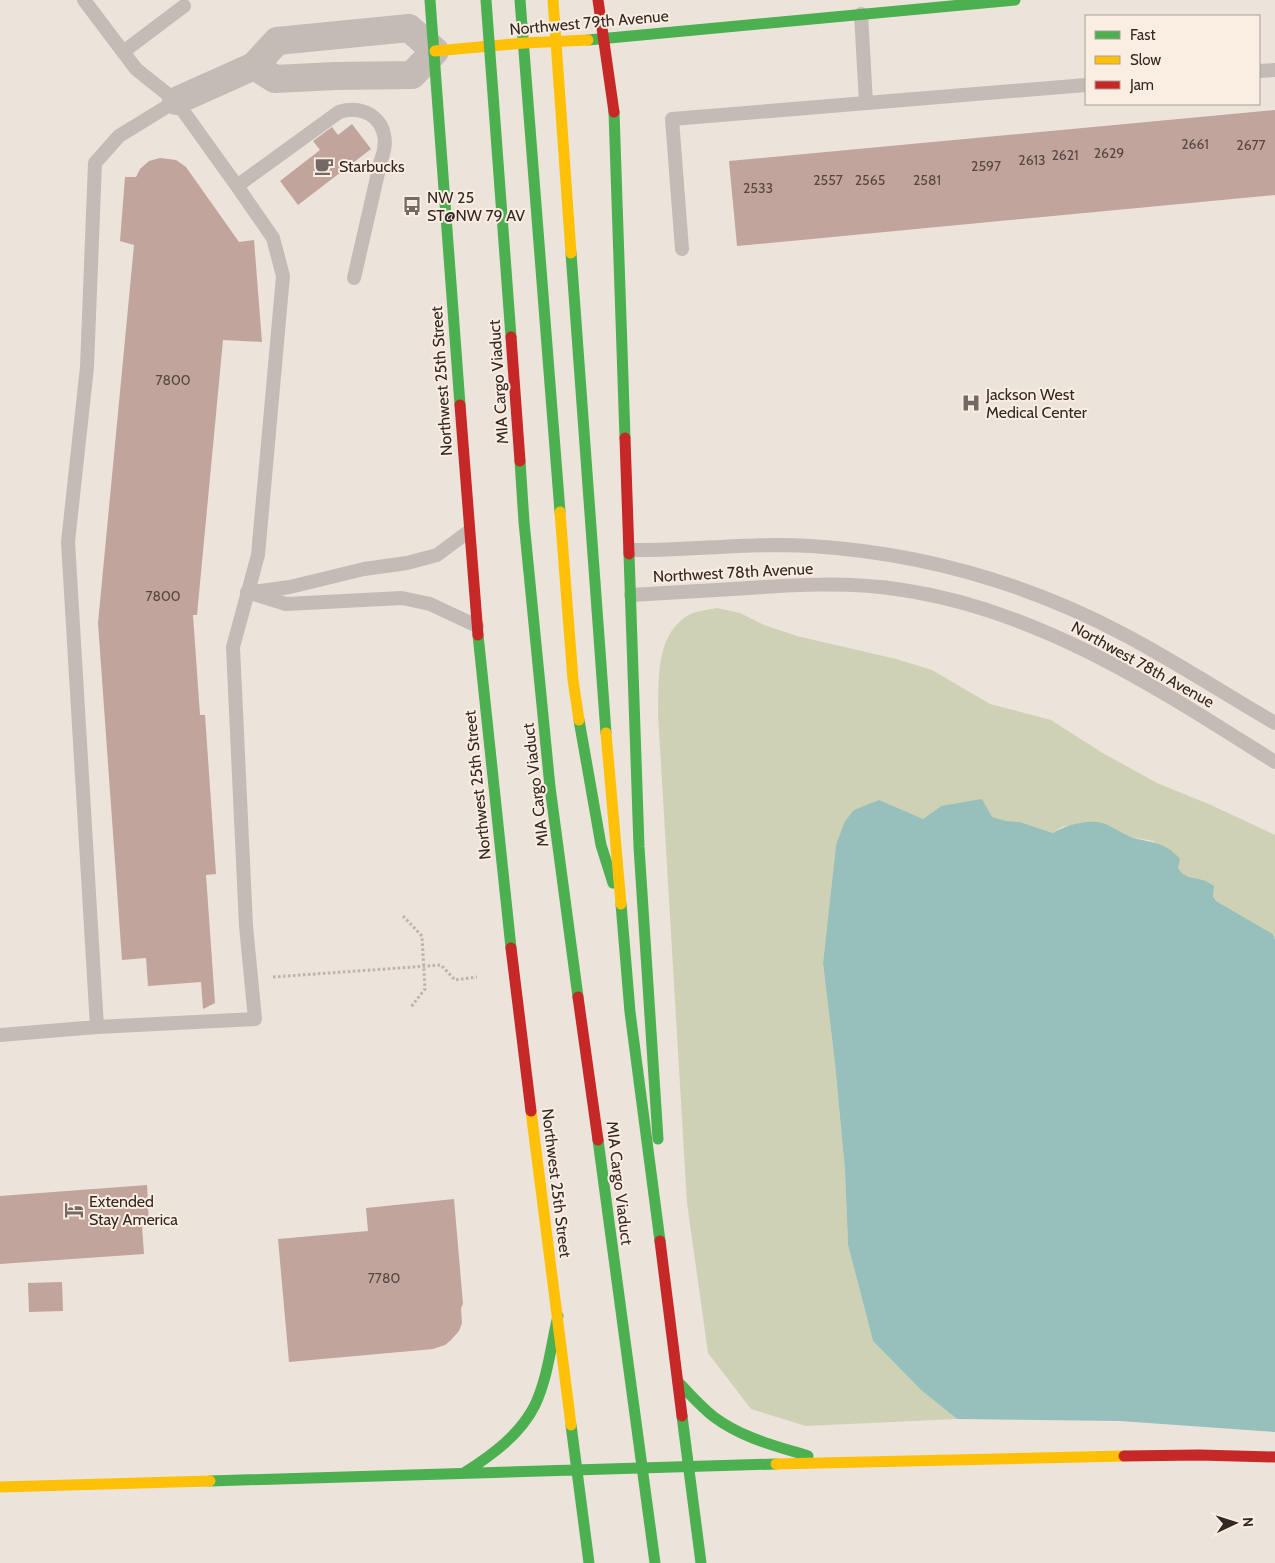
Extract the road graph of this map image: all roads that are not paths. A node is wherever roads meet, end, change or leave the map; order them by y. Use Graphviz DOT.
graph roads {
  1 [pos="84,0"];
  2 [pos="430,0"];
  3 [pos="486,0"];
  4 [pos="520,0"];
  5 [pos="553,0"];
  6 [pos="598,0"];
  7 [pos="832,0"];
  8 [pos="1010,0"];
  9 [pos="184,6"];
  10 [pos="861,14"];
  11 [pos="833,16"];
  12 [pos="603,38"];
  13 [pos="524,43"];
  14 [pos="435,51"];
  15 [pos="124,52"];
  16 [pos="254,66"];
  17 [pos="1275,70"];
  18 [pos="1260,71"];
  19 [pos="1085,85"];
  20 [pos="176,100"];
  21 [pos="866,103"];
  22 [pos="237,186"];
  23 [pos="682,249"];
  24 [pos="354,278"];
  25 [pos="468,532"];
  26 [pos="630,550"];
  27 [pos="247,592"];
  28 [pos="631,595"];
  29 [pos="477,626"];
  30 [pos="1275,723"];
  31 [pos="1275,762"];
  32 [pos="647,968"];
  33 [pos="97,1027"];
  34 [pos="0,1035"];
  35 [pos="558,1316"];
  36 [pos="678,1382"];
  37 [pos="1275,1457"];
  38 [pos="826,1462"];
  39 [pos="684,1467"];
  40 [pos="578,1470"];
  41 [pos="463,1474"];
  42 [pos="0,1487"];
  43 [pos="589,1563"];
  44 [pos="655,1563"];
  45 [pos="695,1563"];
  46 [pos="701,1563"];
  1 -- 15 [label="lane"];
  2 -- 14 [label="main road, Northwest 25th Street"];
  3 -- 44 [label="main road, MIA Cargo Viaduct, bridge"];
  4 -- 13 [label="main road"];
  5 -- 46 [label="main road, MIA Cargo Viaduct, bridge"];
  6 -- 12 [label="main road"];
  7 -- 11 [label="lane"];
  8 -- 10 [label="main road, Northwest 79th Avenue"];
  9 -- 15 [label="lane"];
  10 -- 11 [label="main road, Northwest 79th Avenue"];
  10 -- 21 [label="lane"];
  11 -- 12 [label="main road, Northwest 79th Avenue"];
  12 -- 13 [label="main road, Northwest 79th Avenue"];
  12 -- 26 [label="main road"];
  13 -- 14 [label="main road, Northwest 79th Avenue"];
  13 -- 32 [label="main road"];
  14 -- 16 [label="street"];
  14 -- 16 [label="street"];
  14 -- 25 [label="main road, Northwest 25th Street"];
  15 -- 20 [label="lane"];
  16 -- 20 [label="street"];
  17 -- 18 [label="lane"];
  19 -- 21 [label="lane"];
  20 -- 22 [label="lane"];
  20 -- 33 [label="lane"];
  21 -- 23 [label="lane"];
  22 -- 24 [label="lane"];
  22 -- 27 [label="lane"];
  25 -- 27 [label="lane"];
  25 -- 29 [label="main road, Northwest 25th Street"];
  26 -- 28 [label="main road"];
  26 -- 30 [label="lane, Northwest 78th Avenue"];
  27 -- 29 [label="lane"];
  27 -- 33 [label="lane"];
  28 -- 31 [label="lane, Northwest 78th Avenue"];
  28 -- 32 [label="main road"];
  29 -- 35 [label="main road, Northwest 25th Street"];
  32 -- 36 [label="main road"];
  33 -- 34 [label="lane"];
  35 -- 40 [label="main road, Northwest 25th Street"];
  35 -- 41 [label="main road"];
  36 -- 38 [label="main road"];
  36 -- 39 [label="main road"];
  37 -- 38 [label="main road"];
  38 -- 39 [label="main road"];
  39 -- 40 [label="main road"];
  39 -- 45 [label="main road"];
  40 -- 41 [label="main road"];
  40 -- 43 [label="main road, Northwest 25th Street"];
  41 -- 42 [label="main road"];
}
